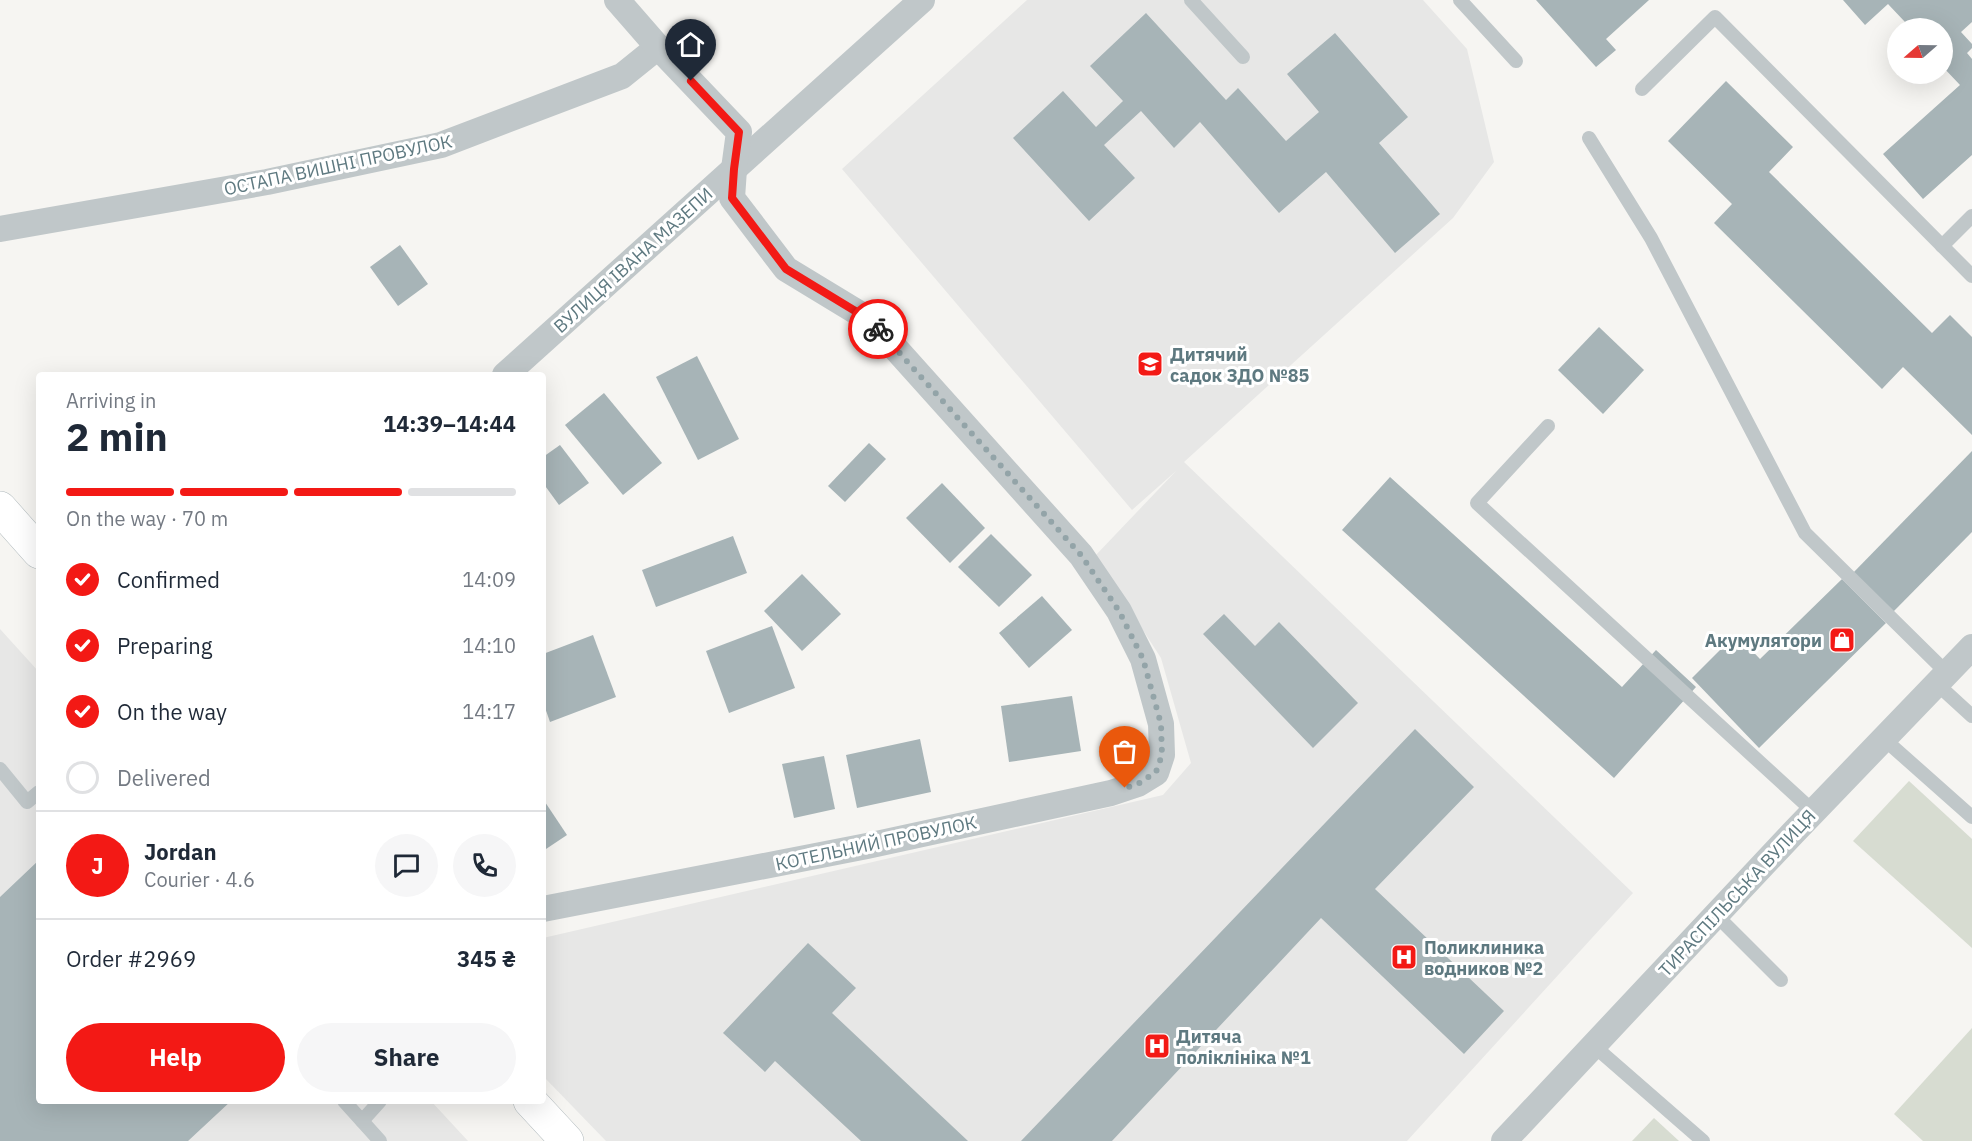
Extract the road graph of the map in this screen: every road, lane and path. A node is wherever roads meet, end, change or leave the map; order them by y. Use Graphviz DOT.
graph roads {
  1 [pos="617,0"];
  2 [pos="922,0"];
  3 [pos="1191,0"];
  4 [pos="1460,0"];
  5 [pos="658,47"];
  6 [pos="1243,57"];
  7 [pos="1516,61"];
  8 [pos="1642,89"];
  9 [pos="1589,138"];
  10 [pos="734,169"];
  11 [pos="1972,216"];
  12 [pos="0,229"];
  13 [pos="1942,246"];
  14 [pos="1972,276"];
  15 [pos="508,372"];
  16 [pos="1548,426"];
  17 [pos="0,508"];
  18 [pos="36,549"];
  19 [pos="1972,647"];
  20 [pos="1942,678"];
  21 [pos="1972,716"];
  22 [pos="1884,739"];
  23 [pos="0,769"];
  24 [pos="36,794"];
  25 [pos="1814,812"];
  26 [pos="1972,817"];
  27 [pos="546,908"];
  28 [pos="1716,915"];
  29 [pos="1781,980"];
  30 [pos="1594,1046"];
  31 [pos="347,1104"];
  32 [pos="377,1104"];
  33 [pos="533,1104"];
  34 [pos="362,1121"];
  35 [pos="380,1141"];
  36 [pos="567,1141"];
  37 [pos="1504,1141"];
  38 [pos="1702,1141"];
  1 -- 5 [label="street"];
  2 -- 10 [label="street, ВУЛИЦЯ ІВАНА МАЗЕПИ"];
  3 -- 6 [label="lane"];
  4 -- 7 [label="lane"];
  5 -- 10 [label="street"];
  5 -- 12 [label="street, ОСТАПА ВИШНІ ПРОВУЛОК"];
  8 -- 13 [label="lane"];
  9 -- 20 [label="lane"];
  10 -- 15 [label="street, ВУЛИЦЯ ІВАНА МАЗЕПИ"];
  10 -- 27 [label="street, КОТЕЛЬНИЙ ПРОВУЛОК"];
  11 -- 13 [label="lane"];
  13 -- 14 [label="lane"];
  16 -- 25 [label="lane"];
  17 -- 18 [label="street"];
  19 -- 20 [label="street, ТИРАСПІЛЬСЬКА ВУЛИЦЯ"];
  20 -- 21 [label="lane"];
  20 -- 22 [label="street, ТИРАСПІЛЬСЬКА ВУЛИЦЯ"];
  22 -- 25 [label="street, ТИРАСПІЛЬСЬКА ВУЛИЦЯ"];
  22 -- 26 [label="lane"];
  23 -- 24 [label="lane"];
  25 -- 28 [label="street, ТИРАСПІЛЬСЬКА ВУЛИЦЯ"];
  28 -- 29 [label="lane"];
  28 -- 30 [label="street, ТИРАСПІЛЬСЬКА ВУЛИЦЯ"];
  30 -- 37 [label="street, ТИРАСПІЛЬСЬКА ВУЛИЦЯ"];
  30 -- 38 [label="lane"];
  31 -- 34 [label="lane"];
  32 -- 34 [label="lane"];
  33 -- 36 [label="street"];
  34 -- 35 [label="lane"];
}
